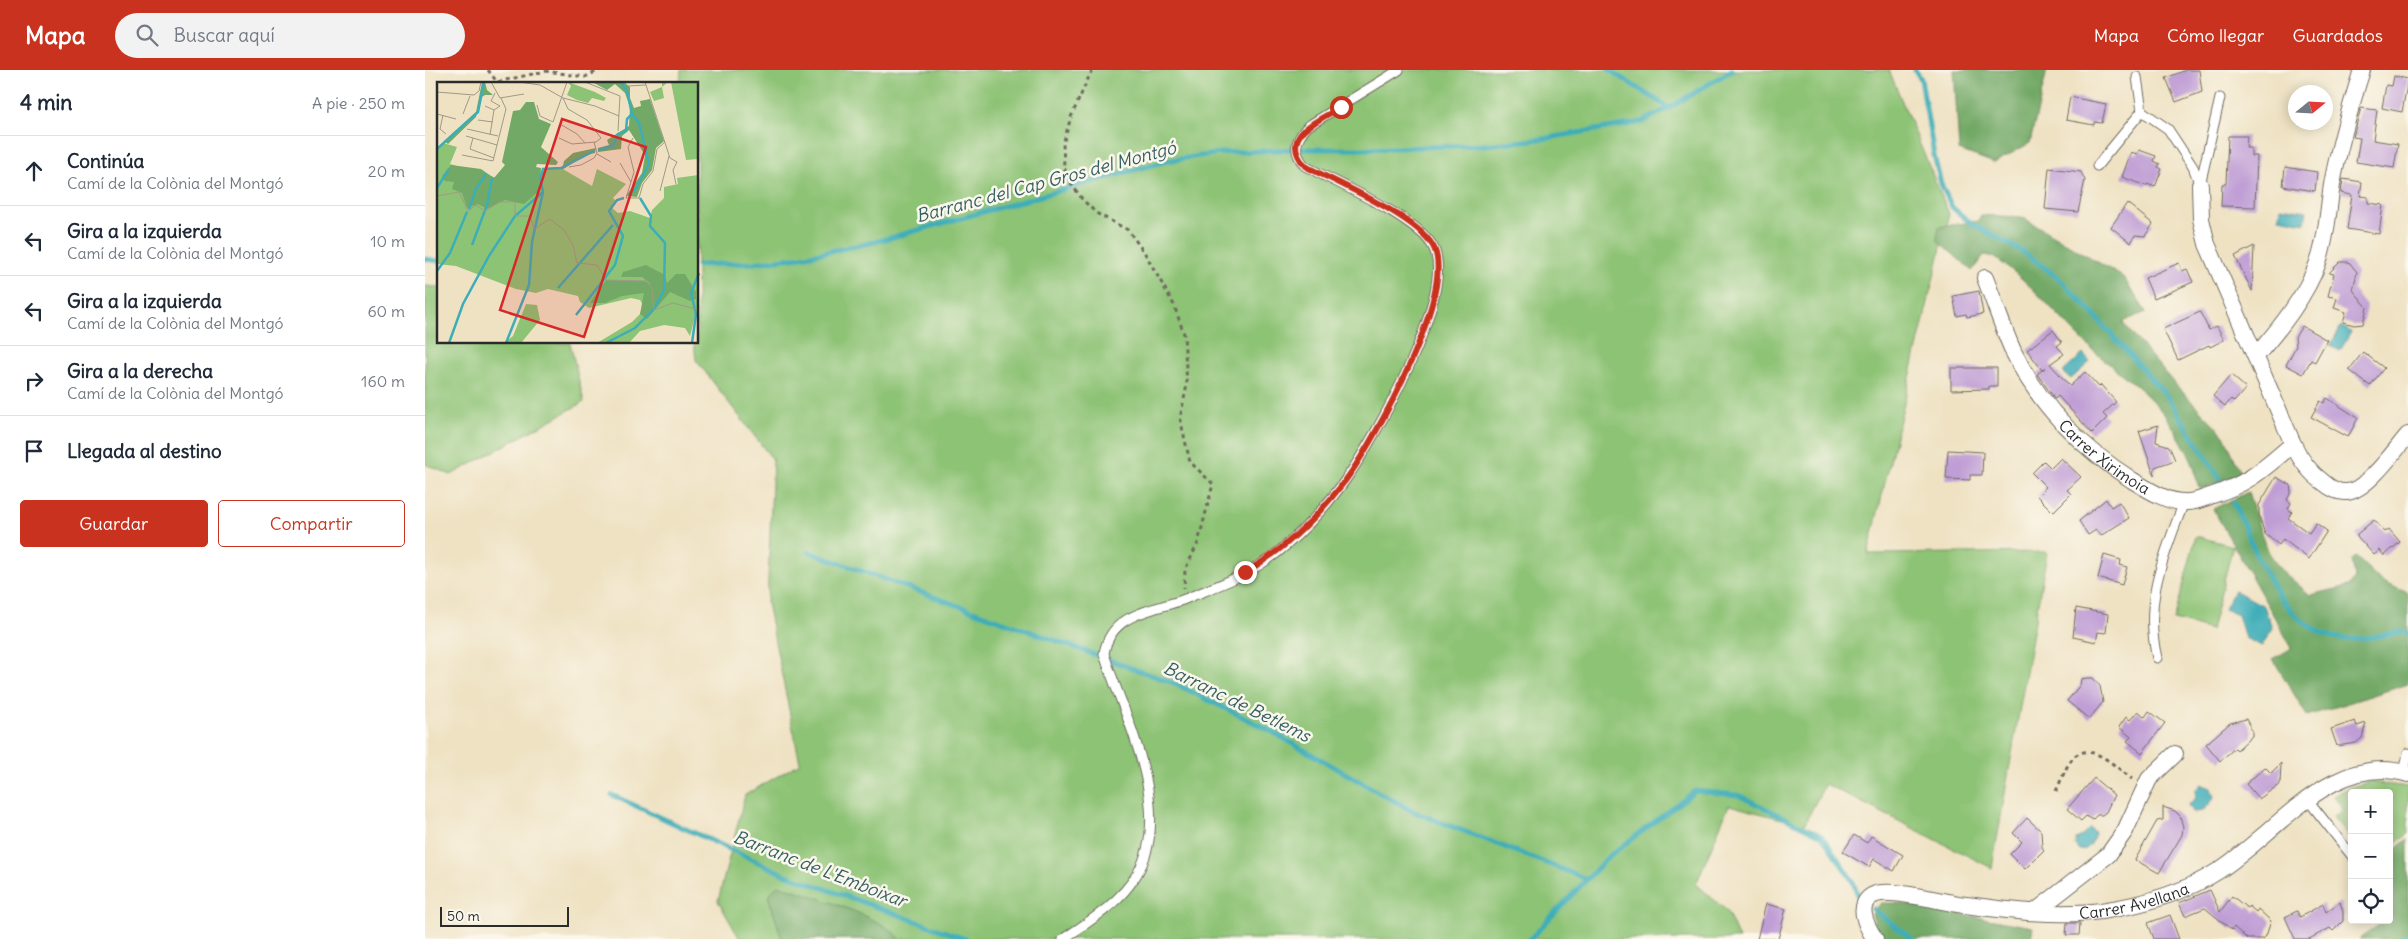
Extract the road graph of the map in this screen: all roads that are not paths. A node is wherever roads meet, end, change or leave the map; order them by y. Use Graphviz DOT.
graph roads {
  1 [pos="1399,70"];
  2 [pos="2362,70"];
  3 [pos="2137,77"];
  4 [pos="2220,98"];
  5 [pos="2142,111"];
  6 [pos="2097,166"];
  7 [pos="2200,185"];
  8 [pos="1985,278"];
  9 [pos="2256,356"];
  10 [pos="2408,436"];
  11 [pos="2293,444"];
  12 [pos="2184,502"];
  13 [pos="2157,658"];
  14 [pos="2175,754"];
  15 [pos="2408,754"];
  16 [pos="2406,773"];
  17 [pos="2308,800"];
  18 [pos="2348,851"];
  19 [pos="2035,912"];
  20 [pos="1063,939"];
  21 [pos="1875,939"];
  1 -- 20 [label="lane"];
  2 -- 9 [label="street"];
  3 -- 5 [label="lane"];
  4 -- 7 [label="lane"];
  5 -- 6 [label="lane"];
  5 -- 7 [label="lane"];
  7 -- 9 [label="street"];
  8 -- 12 [label="street, Carrer Xirimoia"];
  9 -- 11 [label="street"];
  10 -- 11 [label="street"];
  11 -- 12 [label="street, Carrer Xirimoia"];
  12 -- 13 [label="lane"];
  14 -- 19 [label="street"];
  15 -- 16 [label="lane"];
  16 -- 17 [label="street, Carrer Avellana"];
  17 -- 18 [label="lane"];
  17 -- 19 [label="street, Carrer Avellana"];
  19 -- 21 [label="street, Carrer Avellana"];
}
